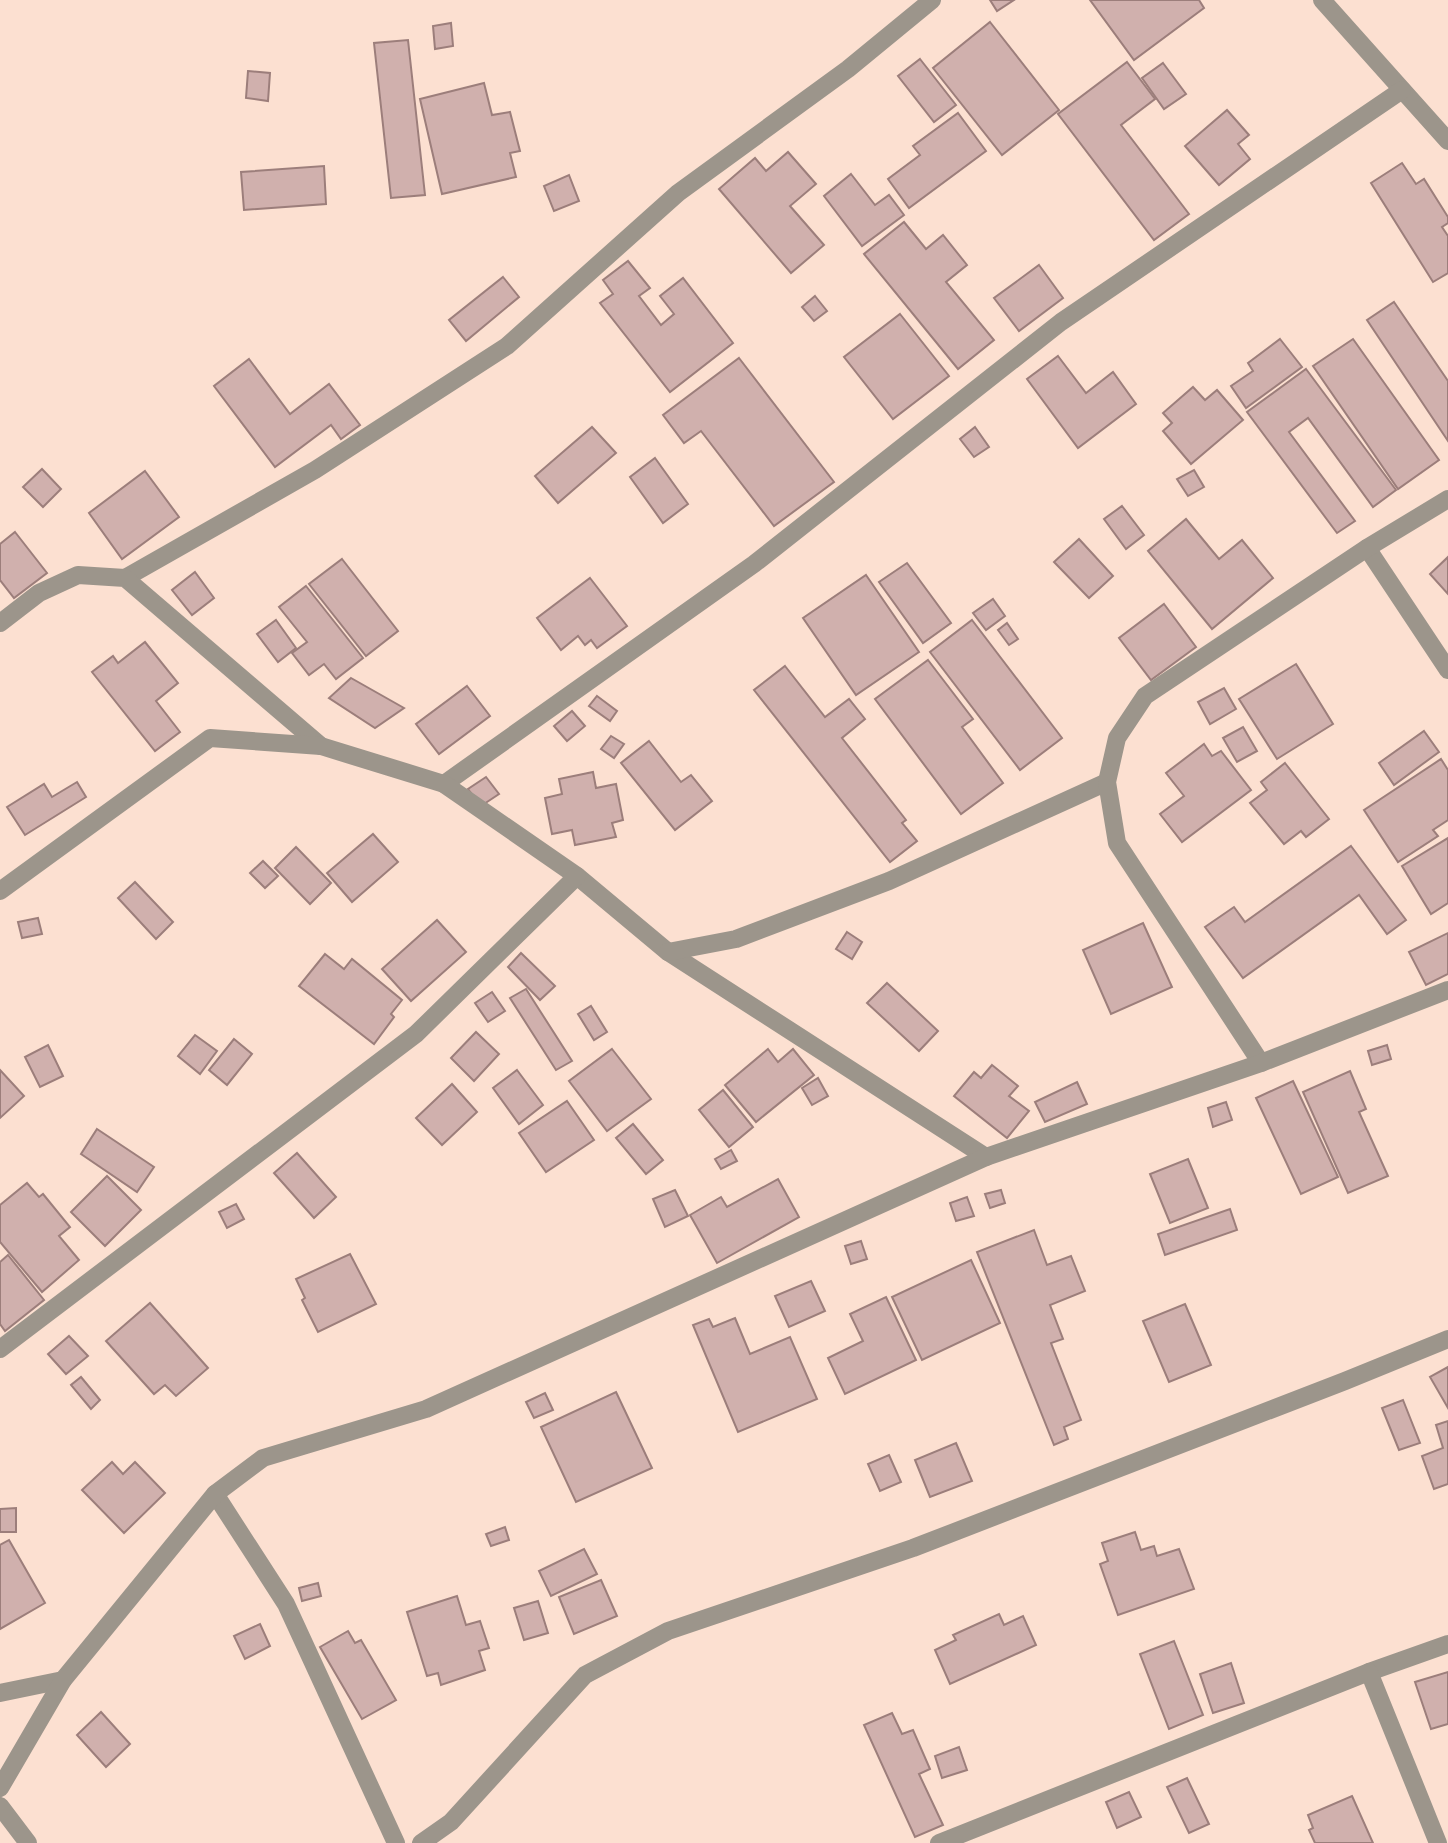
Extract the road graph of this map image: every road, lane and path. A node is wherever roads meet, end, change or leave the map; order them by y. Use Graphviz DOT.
graph roads {
  1 [pos="932,0"];
  2 [pos="1322,0"];
  3 [pos="1402,90"];
  4 [pos="1448,141"];
  5 [pos="1448,499"];
  6 [pos="1367,548"];
  7 [pos="125,578"];
  8 [pos="0,623"];
  9 [pos="1448,670"];
  10 [pos="321,746"];
  11 [pos="1107,782"];
  12 [pos="444,784"];
  13 [pos="577,876"];
  14 [pos="0,891"];
  15 [pos="668,952"];
  16 [pos="1448,989"];
  17 [pos="1261,1063"];
  18 [pos="986,1157"];
  19 [pos="1448,1339"];
  20 [pos="0,1349"];
  21 [pos="215,1494"];
  22 [pos="1448,1644"];
  23 [pos="1369,1672"];
  24 [pos="63,1680"];
  25 [pos="0,1693"];
  26 [pos="0,1788"];
  27 [pos="0,1806"];
  28 [pos="28,1843"];
  29 [pos="396,1843"];
  30 [pos="421,1843"];
  31 [pos="939,1843"];
  32 [pos="1437,1843"];
  1 -- 7 [label="street"];
  2 -- 3 [label="street"];
  3 -- 4 [label="street"];
  3 -- 12 [label="street"];
  5 -- 6 [label="street"];
  6 -- 9 [label="street"];
  6 -- 11 [label="street"];
  7 -- 8 [label="street"];
  7 -- 10 [label="street"];
  10 -- 12 [label="street"];
  10 -- 14 [label="street"];
  11 -- 15 [label="street"];
  11 -- 17 [label="street"];
  12 -- 13 [label="street"];
  13 -- 15 [label="street"];
  13 -- 20 [label="street"];
  15 -- 18 [label="street"];
  16 -- 17 [label="street"];
  17 -- 18 [label="street"];
  18 -- 21 [label="street"];
  19 -- 30 [label="street"];
  21 -- 24 [label="street"];
  21 -- 29 [label="street"];
  22 -- 23 [label="street"];
  23 -- 31 [label="street"];
  23 -- 32 [label="street"];
  24 -- 25 [label="street"];
  24 -- 26 [label="street"];
  27 -- 28 [label="street"];
}
